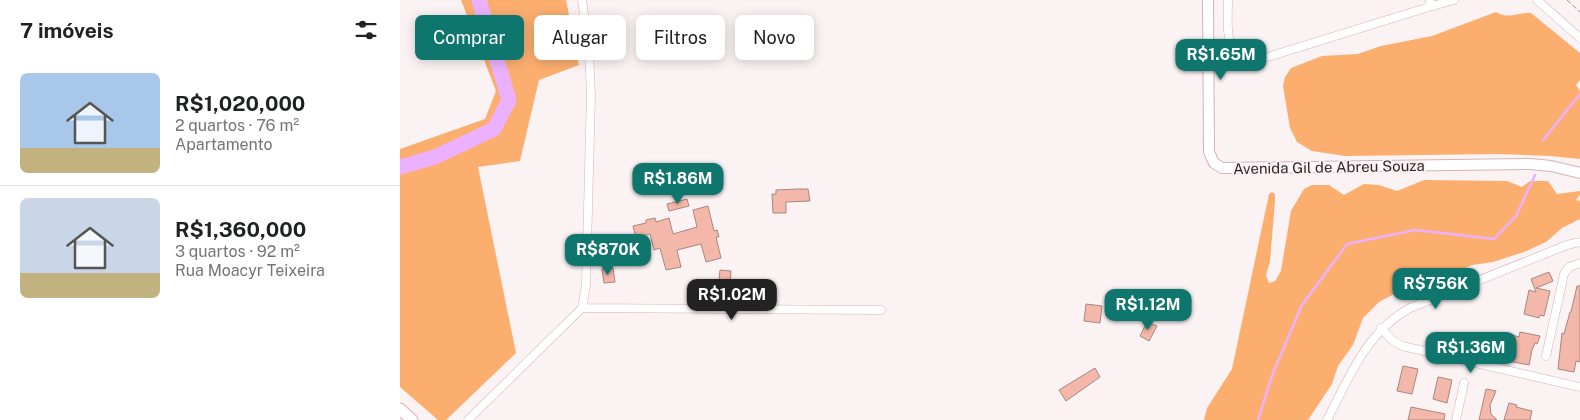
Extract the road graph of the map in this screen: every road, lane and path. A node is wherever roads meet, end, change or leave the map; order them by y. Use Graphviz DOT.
graph roads {
  1 [pos="582,0"];
  2 [pos="1208,0"];
  3 [pos="1228,0"];
  4 [pos="1454,0"];
  5 [pos="1537,0"];
  6 [pos="1567,0"];
  7 [pos="1430,4"];
  8 [pos="1580,12"];
  9 [pos="1580,38"];
  10 [pos="1580,173"];
  11 [pos="1580,242"];
  12 [pos="1580,263"];
  13 [pos="582,308"];
  14 [pos="881,310"];
  15 [pos="1381,328"];
  16 [pos="1546,356"];
  17 [pos="1464,383"];
  18 [pos="1580,387"];
  19 [pos="400,410"];
  20 [pos="412,420"];
  21 [pos="468,420"];
  22 [pos="1327,420"];
  23 [pos="1456,420"];
  1 -- 13 [label="street"];
  2 -- 10 [label="street, Avenida Gil de Abreu Souza"];
  3 -- 7 [label="street"];
  4 -- 7 [label="street"];
  5 -- 9 [label="street"];
  6 -- 8 [label="path"];
  11 -- 15 [label="street"];
  12 -- 16 [label="street"];
  13 -- 14 [label="street"];
  13 -- 21 [label="street"];
  15 -- 18 [label="street"];
  15 -- 22 [label="street"];
  17 -- 23 [label="street"];
  19 -- 20 [label="main road"];
}
